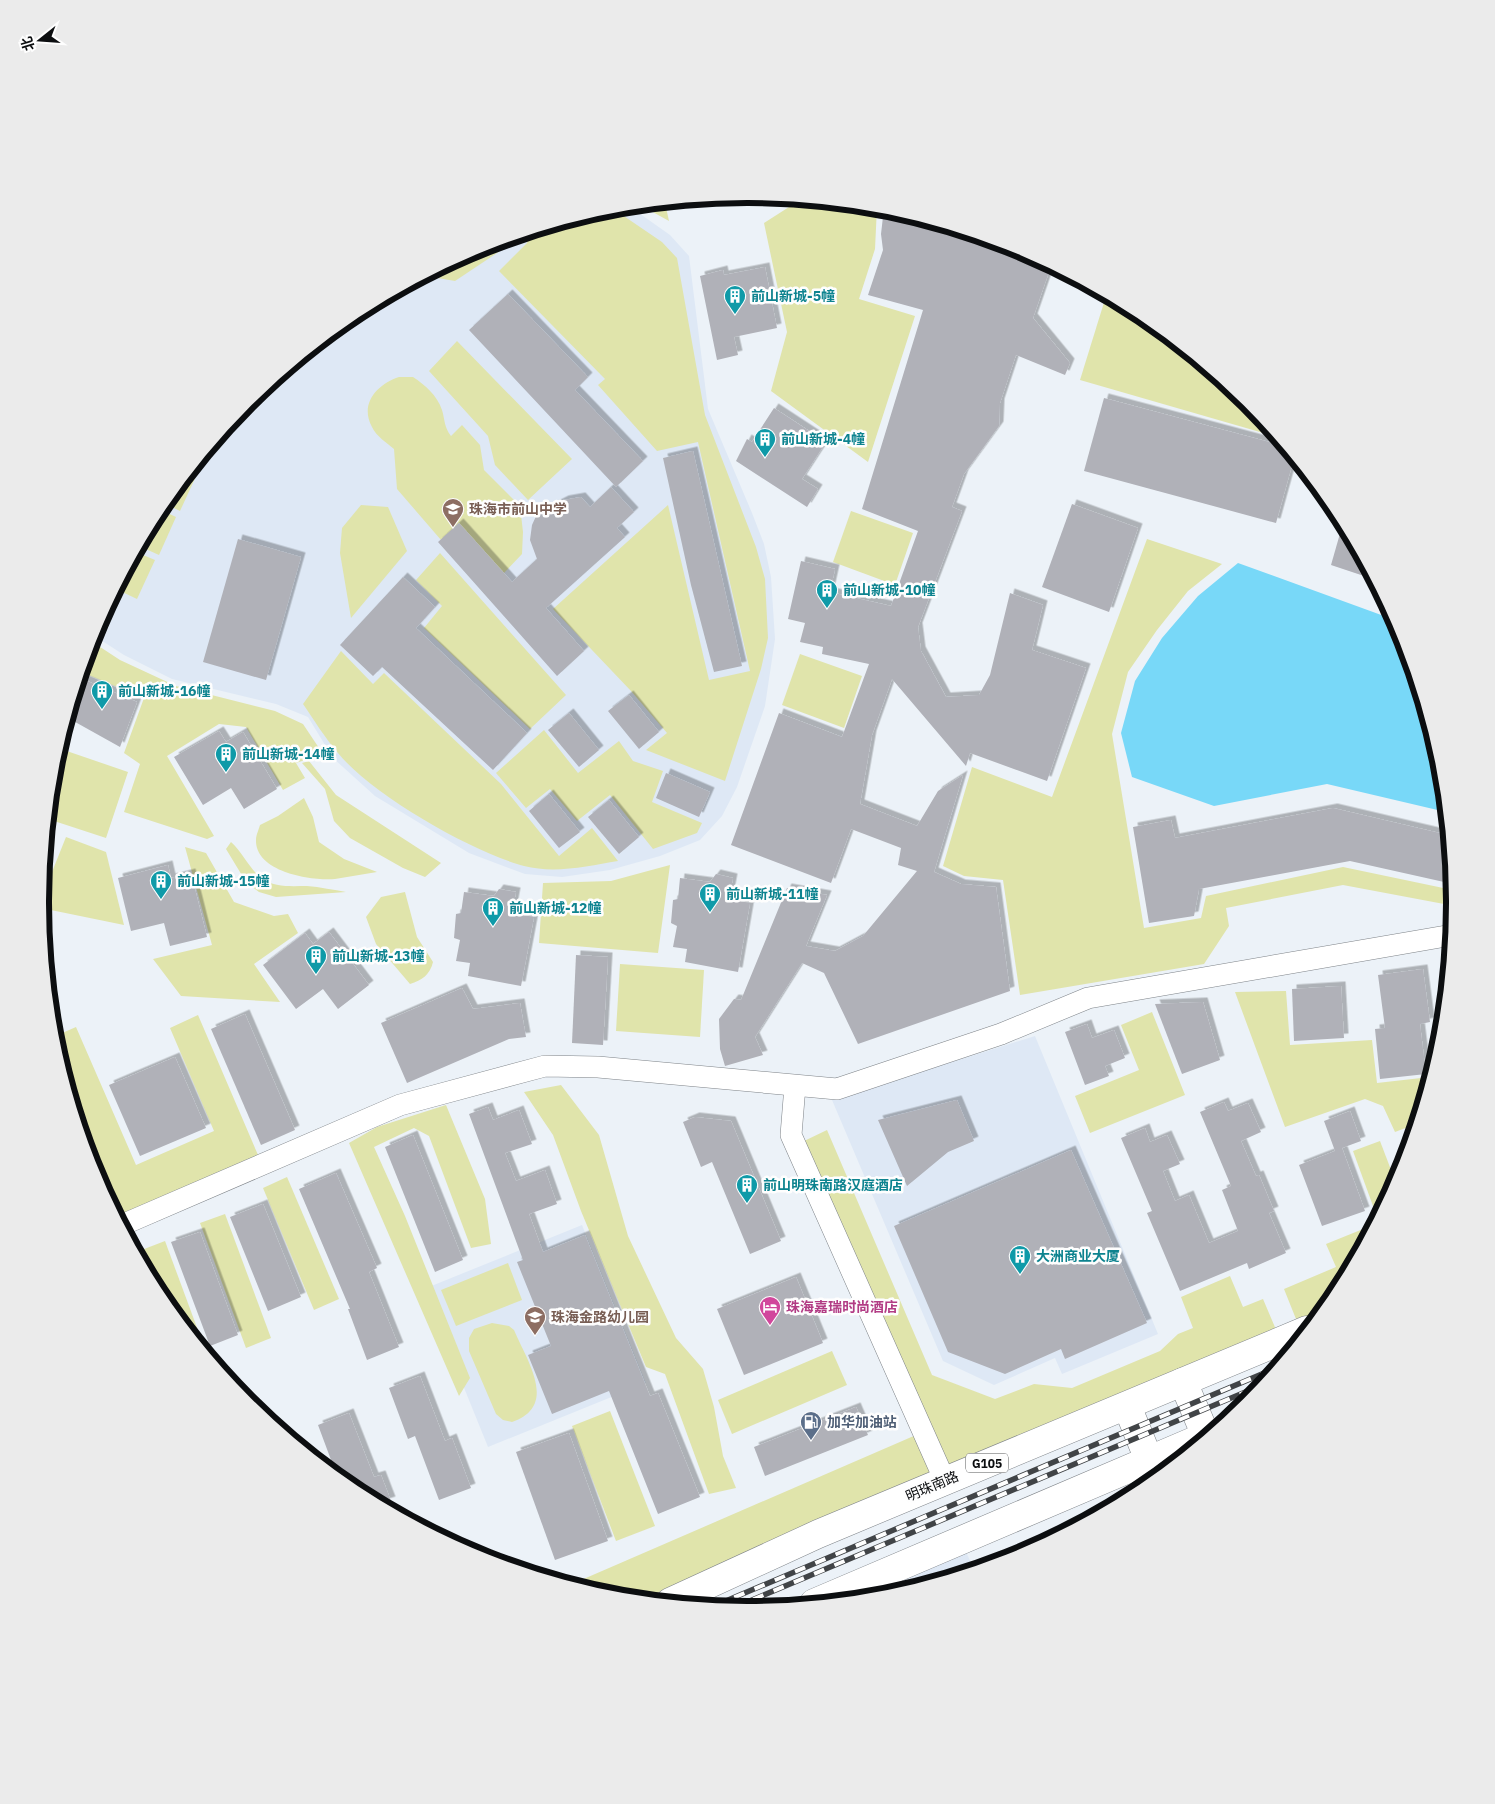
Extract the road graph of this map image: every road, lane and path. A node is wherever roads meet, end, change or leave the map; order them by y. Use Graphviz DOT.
graph roads {
  1 [pos="1445,935"];
  2 [pos="795,1086"];
  3 [pos="127,1223"];
  4 [pos="1296,1335"];
  5 [pos="1183,1382"];
  6 [pos="1127,1406"];
  7 [pos="1205,1430"];
  8 [pos="1189,1443"];
  9 [pos="1150,1460"];
  10 [pos="945,1481"];
  11 [pos="831,1596"];
  12 [pos="681,1597"];
  1 -- 2 [label="street"];
  2 -- 3 [label="street"];
  2 -- 10 [label="street"];
  4 -- 5 [label="highway, 明珠南路 / G105"];
  5 -- 6 [label="highway, 明珠南路 / G105"];
  5 -- 7 [label="highway"];
  6 -- 9 [label="highway"];
  6 -- 10 [label="highway, 明珠南路 / G105"];
  8 -- 9 [label="highway"];
  9 -- 11 [label="highway"];
  10 -- 12 [label="highway, 明珠南路 / G105"];
}
